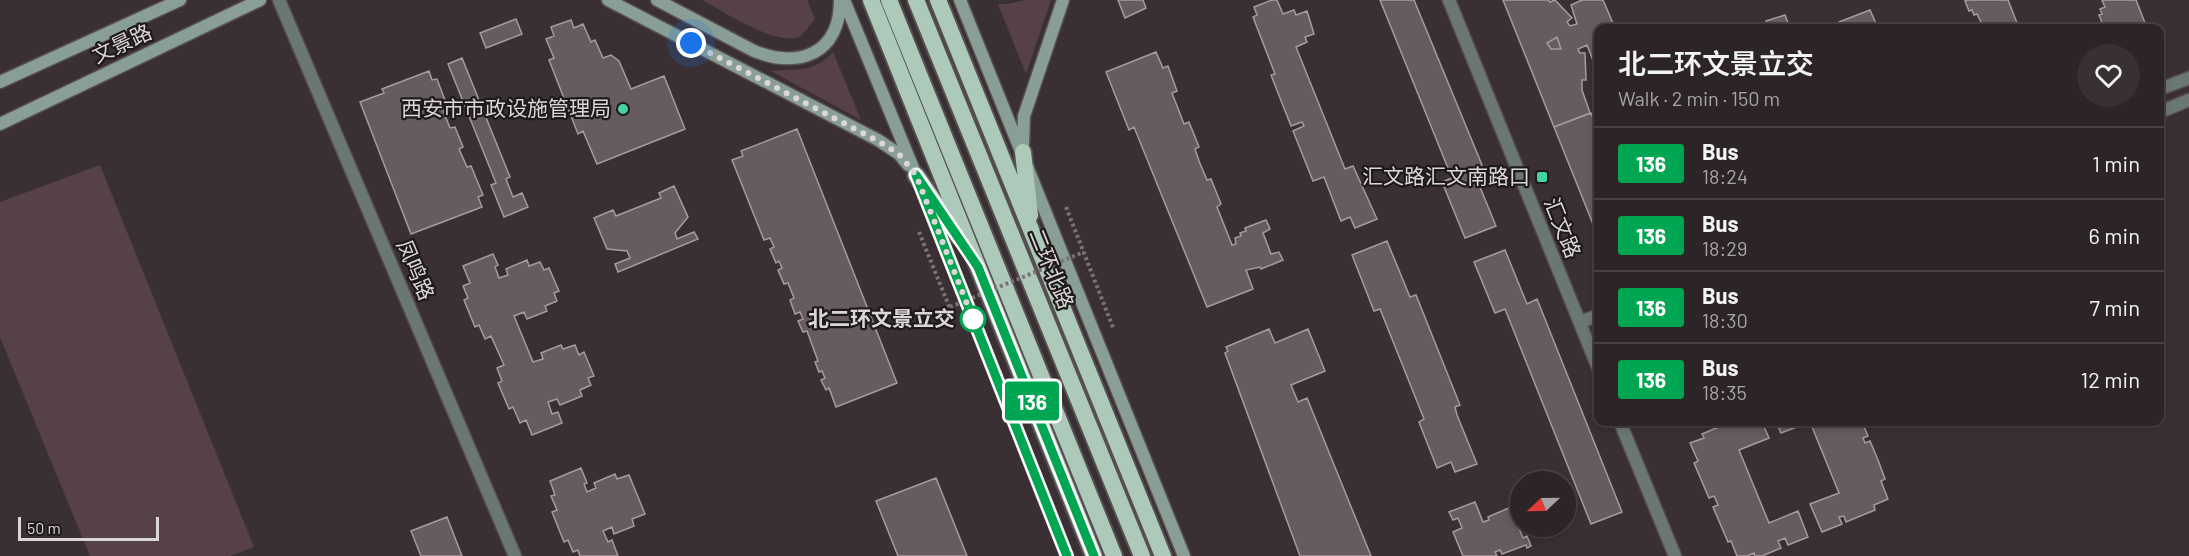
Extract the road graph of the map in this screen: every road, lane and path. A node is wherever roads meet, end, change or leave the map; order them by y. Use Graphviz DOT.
graph roads {
  1 [pos="180,0"];
  2 [pos="261,0"];
  3 [pos="279,0"];
  4 [pos="608,0"];
  5 [pos="657,0"];
  6 [pos="842,0"];
  7 [pos="871,0"];
  8 [pos="889,0"];
  9 [pos="916,0"];
  10 [pos="938,0"];
  11 [pos="960,0"];
  12 [pos="1063,0"];
  13 [pos="1449,0"];
  14 [pos="2189,78"];
  15 [pos="0,82"];
  16 [pos="2164,87"];
  17 [pos="2189,100"];
  18 [pos="2164,110"];
  19 [pos="0,124"];
  20 [pos="1023,152"];
  21 [pos="916,175"];
  22 [pos="1066,207"];
  23 [pos="919,232"];
  24 [pos="1033,236"];
  25 [pos="1084,252"];
  26 [pos="978,267"];
  27 [pos="950,307"];
  28 [pos="954,317"];
  29 [pos="1594,317"];
  30 [pos="1580,322"];
  31 [pos="1114,330"];
  32 [pos="1594,341"];
  33 [pos="1622,426"];
  34 [pos="514,556"];
  35 [pos="1067,556"];
  36 [pos="1094,556"];
  37 [pos="1114,556"];
  38 [pos="1142,556"];
  39 [pos="1163,556"];
  40 [pos="1184,556"];
  41 [pos="1675,556"];
  1 -- 15 [label="main road, 文景路"];
  2 -- 19 [label="main road, 文景路"];
  3 -- 34 [label="street, 凤鸣路"];
  4 -- 21 [label="main road"];
  5 -- 6 [label="main road"];
  6 -- 21 [label="main road"];
  7 -- 26 [label="highway"];
  8 -- 37 [label="highway"];
  9 -- 38 [label="highway, 二环北路"];
  10 -- 24 [label="highway"];
  11 -- 20 [label="main road"];
  12 -- 20 [label="main road"];
  13 -- 30 [label="street, 汇文路"];
  14 -- 16 [label="street"];
  17 -- 18 [label="street"];
  20 -- 24 [label="highway"];
  20 -- 40 [label="main road"];
  21 -- 26 [label="highway"];
  21 -- 35 [label="main road"];
  22 -- 25 [label="path"];
  23 -- 27 [label="path"];
  24 -- 39 [label="highway"];
  25 -- 27 [label="path, bridge"];
  25 -- 31 [label="path"];
  26 -- 36 [label="highway"];
  27 -- 28 [label="path"];
  29 -- 30 [label="street"];
  30 -- 32 [label="street, 汇文路"];
  33 -- 41 [label="street"];
}
